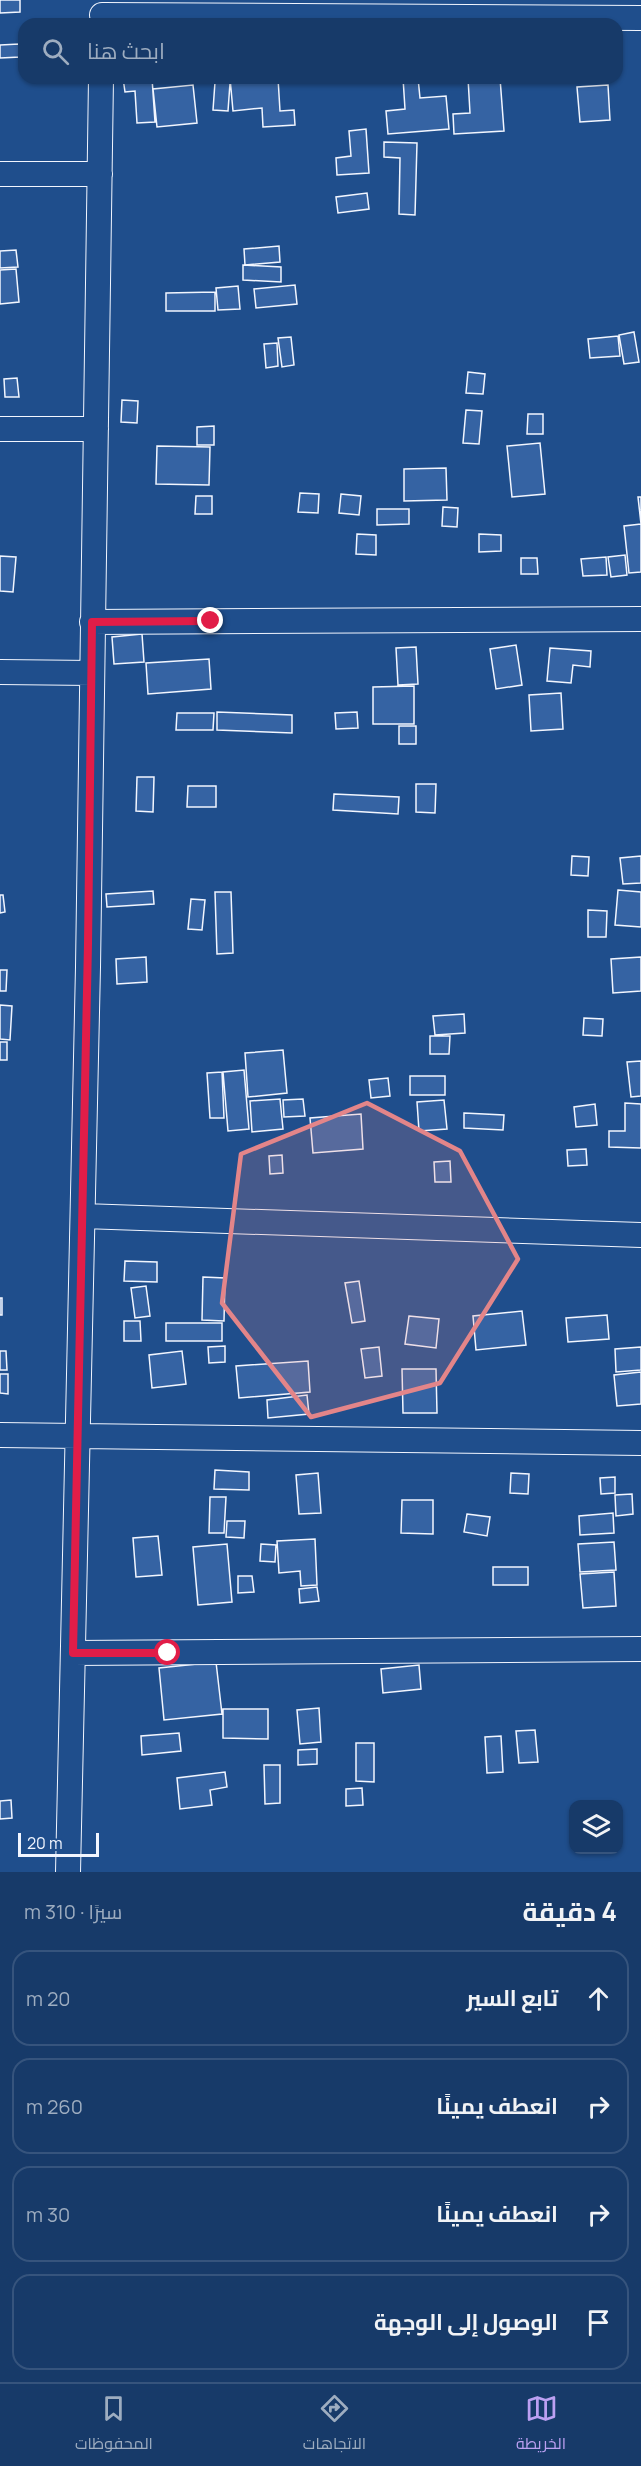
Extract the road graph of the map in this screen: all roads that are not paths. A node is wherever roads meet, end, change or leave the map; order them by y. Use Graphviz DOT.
graph roads {
  1 [pos="102,13"];
  2 [pos="641,18"];
  3 [pos="101,84"];
  4 [pos="0,174"];
  5 [pos="100,174"];
  6 [pos="0,429"];
  7 [pos="96,429"];
  8 [pos="641,620"];
  9 [pos="92,622"];
  10 [pos="0,672"];
  11 [pos="92,673"];
  12 [pos="83,1215"];
  13 [pos="641,1234"];
  14 [pos="0,1435"];
  15 [pos="78,1436"];
  16 [pos="641,1443"];
  17 [pos="641,1649"];
  18 [pos="73,1653"];
  19 [pos="68,1872"];
  1 -- 2 [label="street"];
  3 -- 5 [label="street"];
  4 -- 5 [label="street"];
  5 -- 7 [label="street"];
  6 -- 7 [label="street"];
  7 -- 9 [label="street"];
  8 -- 9 [label="street"];
  9 -- 11 [label="street"];
  10 -- 11 [label="street"];
  11 -- 12 [label="street"];
  12 -- 13 [label="street"];
  12 -- 15 [label="street"];
  14 -- 15 [label="street"];
  15 -- 16 [label="street"];
  15 -- 18 [label="street"];
  17 -- 18 [label="street"];
  18 -- 19 [label="street"];
}
